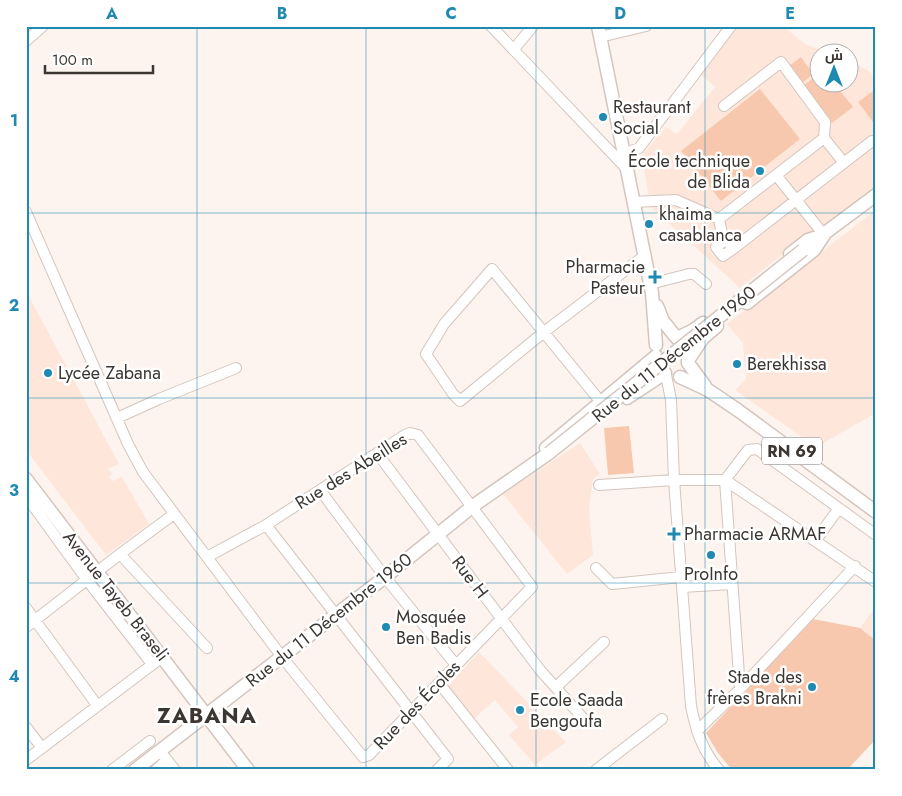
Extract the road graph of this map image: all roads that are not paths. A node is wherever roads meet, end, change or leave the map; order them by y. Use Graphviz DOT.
graph roads {
  1 [pos="43,26"];
  2 [pos="491,26"];
  3 [pos="533,26"];
  4 [pos="646,26"];
  5 [pos="731,26"];
  6 [pos="599,32"];
  7 [pos="26,41"];
  8 [pos="514,49"];
  9 [pos="724,106"];
  10 [pos="824,138"];
  11 [pos="872,141"];
  12 [pos="623,154"];
  13 [pos="844,163"];
  14 [pos="626,168"];
  15 [pos="776,175"];
  16 [pos="876,195"];
  17 [pos="797,201"];
  18 [pos="633,202"];
  19 [pos="28,219"];
  20 [pos="719,219"];
  21 [pos="824,235"];
  22 [pos="644,256"];
  23 [pos="706,284"];
  24 [pos="651,288"];
  25 [pos="544,332"];
  26 [pos="676,337"];
  27 [pos="656,351"];
  28 [pos="688,361"];
  29 [pos="236,368"];
  30 [pos="672,375"];
  31 [pos="708,390"];
  32 [pos="596,396"];
  33 [pos="117,418"];
  34 [pos="377,453"];
  35 [pos="524,472"];
  36 [pos="26,479"];
  37 [pos="674,480"];
  38 [pos="725,480"];
  39 [pos="599,485"];
  40 [pos="320,490"];
  41 [pos="26,496"];
  42 [pos="473,506"];
  43 [pos="839,508"];
  44 [pos="876,512"];
  45 [pos="174,514"];
  46 [pos="266,525"];
  47 [pos="438,535"];
  48 [pos="876,535"];
  49 [pos="816,540"];
  50 [pos="120,554"];
  51 [pos="208,557"];
  52 [pos="855,566"];
  53 [pos="596,568"];
  54 [pos="97,571"];
  55 [pos="385,577"];
  56 [pos="87,580"];
  57 [pos="681,582"];
  58 [pos="876,582"];
  59 [pos="732,584"];
  60 [pos="26,608"];
  61 [pos="335,616"];
  62 [pos="501,619"];
  63 [pos="35,620"];
  64 [pos="26,627"];
  65 [pos="604,642"];
  66 [pos="207,648"];
  67 [pos="163,657"];
  68 [pos="282,657"];
  69 [pos="152,664"];
  70 [pos="456,665"];
  71 [pos="439,683"];
  72 [pos="556,687"];
  73 [pos="740,689"];
  74 [pos="97,705"];
  75 [pos="411,712"];
  76 [pos="205,715"];
  77 [pos="582,717"];
  78 [pos="662,719"];
  79 [pos="26,727"];
  80 [pos="697,732"];
  81 [pos="150,741"];
  82 [pos="42,748"];
  83 [pos="163,755"];
  84 [pos="26,760"];
  85 [pos="140,768"];
  86 [pos="112,770"];
  87 [pos="156,770"];
  88 [pos="175,770"];
  89 [pos="248,770"];
  90 [pos="437,770"];
  91 [pos="508,770"];
  92 [pos="596,770"];
  93 [pos="719,770"];
  1 -- 7 [label="street"];
  2 -- 8 [label="street"];
  3 -- 8 [label="street"];
  4 -- 6 [label="street"];
  5 -- 12 [label="street"];
  6 -- 12 [label="main road"];
  8 -- 14 [label="street"];
  9 -- 10 [label="street"];
  10 -- 13 [label="street"];
  10 -- 15 [label="street"];
  11 -- 13 [label="street"];
  12 -- 14 [label="main road"];
  13 -- 17 [label="street"];
  14 -- 18 [label="main road"];
  15 -- 17 [label="street"];
  15 -- 20 [label="street"];
  16 -- 21 [label="main road, Rue du 11 Décembre 1960"];
  17 -- 20 [label="street"];
  17 -- 21 [label="street"];
  18 -- 20 [label="street"];
  18 -- 22 [label="main road"];
  19 -- 33 [label="street"];
  21 -- 26 [label="main road, Rue du 11 Décembre 1960"];
  21 -- 28 [label="main road, Rue du 11 Décembre 1960"];
  21 -- 35 [label="main road, Rue du 11 Décembre 1960, bridge"];
  22 -- 24 [label="main road"];
  22 -- 25 [label="street"];
  23 -- 24 [label="street"];
  24 -- 26 [label="main road"];
  24 -- 27 [label="main road"];
  25 -- 25 [label="street"];
  25 -- 32 [label="street"];
  26 -- 27 [label="main road"];
  26 -- 28 [label="main road"];
  27 -- 30 [label="main road"];
  27 -- 35 [label="main road, Rue du 11 Décembre 1960"];
  28 -- 30 [label="main road"];
  28 -- 31 [label="main road"];
  29 -- 33 [label="street"];
  30 -- 31 [label="main road"];
  30 -- 35 [label="main road, Rue du 11 Décembre 1960"];
  30 -- 37 [label="street"];
  31 -- 44 [label="main road, RN 69"];
  33 -- 45 [label="street"];
  34 -- 40 [label="street, Rue des Abeilles"];
  34 -- 42 [label="street, Rue des Abeilles"];
  34 -- 47 [label="street, Rue H"];
  35 -- 42 [label="main road, Rue du 11 Décembre 1960"];
  36 -- 54 [label="main road, Avenue Tayeb Braseli"];
  37 -- 38 [label="street"];
  37 -- 39 [label="street"];
  37 -- 57 [label="street"];
  38 -- 43 [label="street"];
  38 -- 49 [label="street"];
  38 -- 59 [label="street"];
  40 -- 46 [label="street, Rue des Abeilles"];
  40 -- 55 [label="street"];
  41 -- 56 [label="street"];
  42 -- 47 [label="main road, Rue du 11 Décembre 1960"];
  42 -- 62 [label="street, Rue des Écoles"];
  43 -- 48 [label="street"];
  43 -- 49 [label="street"];
  45 -- 50 [label="street"];
  45 -- 51 [label="street"];
  46 -- 51 [label="street, Rue des Abeilles"];
  46 -- 61 [label="street"];
  47 -- 55 [label="main road, Rue du 11 Décembre 1960"];
  47 -- 62 [label="street, Rue H"];
  49 -- 52 [label="street"];
  50 -- 54 [label="street"];
  50 -- 66 [label="street"];
  51 -- 68 [label="street"];
  52 -- 58 [label="street"];
  52 -- 73 [label="street"];
  53 -- 57 [label="street"];
  54 -- 56 [label="street"];
  54 -- 67 [label="main road, Avenue Tayeb Braseli"];
  55 -- 61 [label="main road, Rue du 11 Décembre 1960"];
  55 -- 70 [label="street"];
  56 -- 63 [label="street"];
  56 -- 69 [label="street"];
  57 -- 59 [label="street"];
  57 -- 80 [label="street"];
  59 -- 73 [label="street"];
  60 -- 63 [label="street"];
  61 -- 68 [label="main road, Rue du 11 Décembre 1960"];
  61 -- 75 [label="street"];
  62 -- 70 [label="street, Rue des Écoles"];
  62 -- 72 [label="street, Rue H"];
  63 -- 64 [label="street"];
  63 -- 74 [label="street"];
  65 -- 72 [label="street"];
  67 -- 69 [label="street"];
  67 -- 76 [label="main road, Avenue Tayeb Braseli"];
  68 -- 75 [label="street, Rue des Écoles"];
  68 -- 76 [label="main road, Rue du 11 Décembre 1960"];
  69 -- 74 [label="street"];
  70 -- 71 [label="street, Rue des Écoles"];
  71 -- 75 [label="street, Rue des Écoles"];
  71 -- 91 [label="street"];
  72 -- 77 [label="street, Rue H"];
  73 -- 80 [label="street"];
  74 -- 82 [label="street"];
  75 -- 90 [label="street"];
  76 -- 83 [label="main road, Rue du 11 Décembre 1960"];
  76 -- 89 [label="main road, Avenue Tayeb Braseli"];
  78 -- 92 [label="street"];
  79 -- 82 [label="street"];
  80 -- 93 [label="street"];
  81 -- 86 [label="street"];
  82 -- 84 [label="street"];
  83 -- 85 [label="main road, Rue du 11 Décembre 1960"];
  83 -- 87 [label="street"];
  83 -- 88 [label="street"];
}
